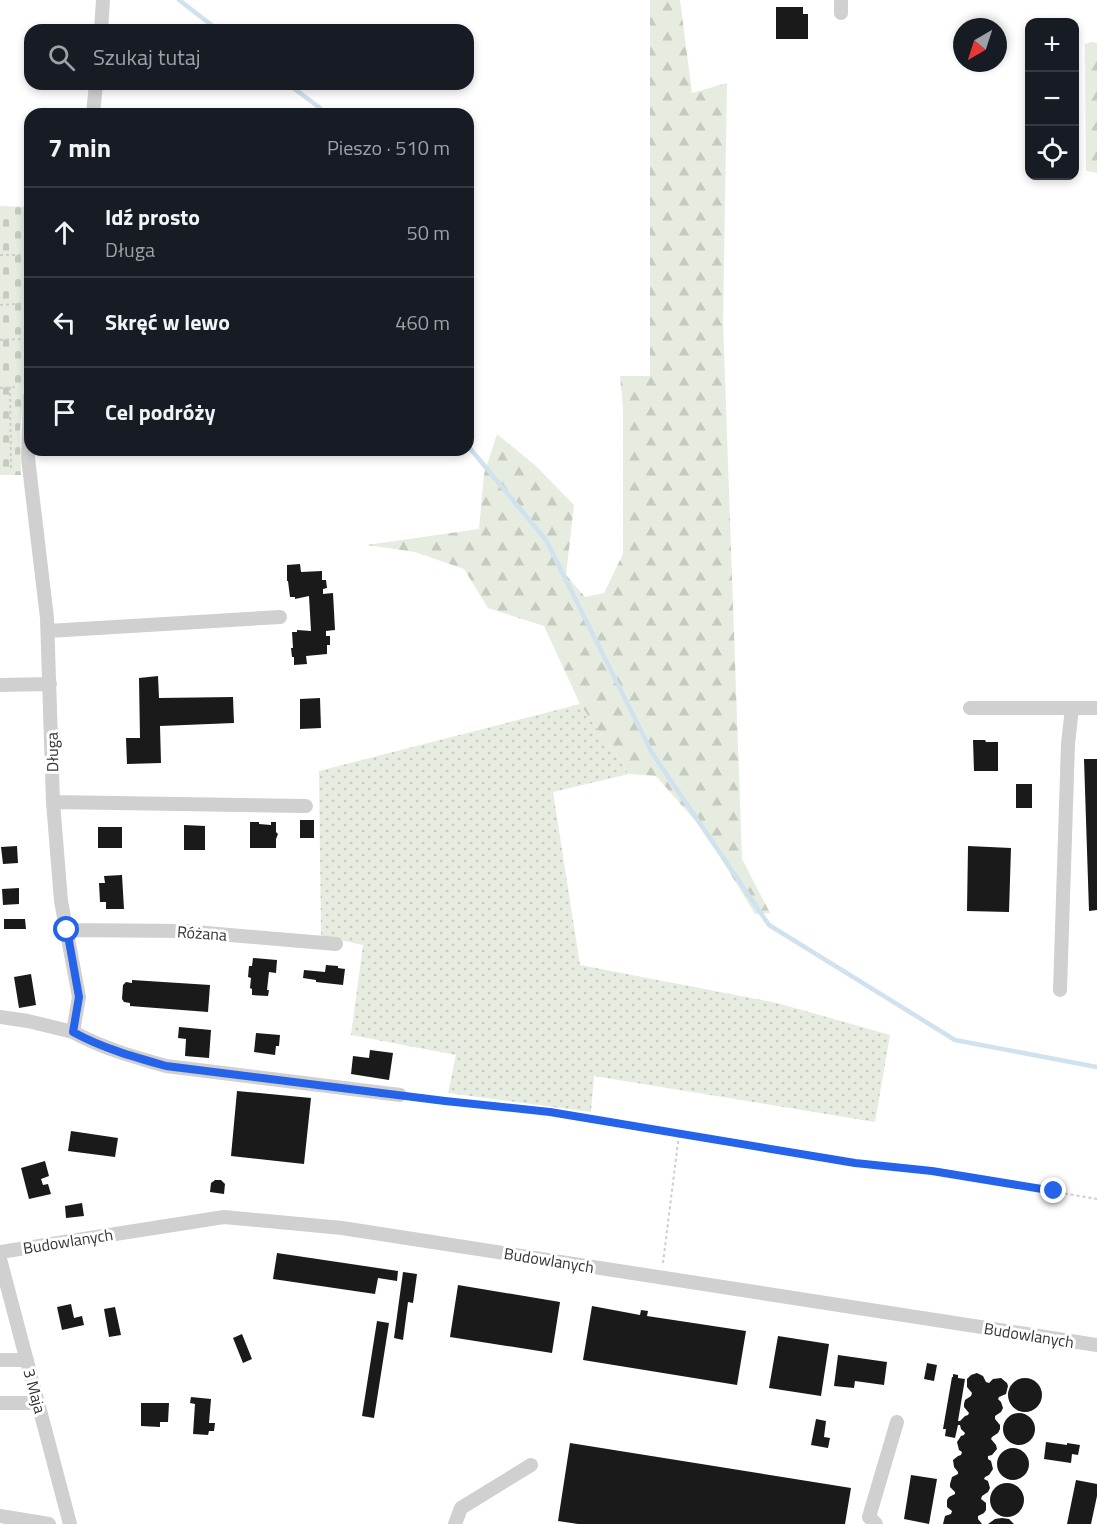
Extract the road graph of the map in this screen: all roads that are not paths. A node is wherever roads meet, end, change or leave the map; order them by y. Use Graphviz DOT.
graph roads {
  1 [pos="102,0"];
  2 [pos="101,24"];
  3 [pos="95,90"];
  4 [pos="94,108"];
  5 [pos="28,456"];
  6 [pos="280,617"];
  7 [pos="48,631"];
  8 [pos="50,684"];
  9 [pos="0,685"];
  10 [pos="970,708"];
  11 [pos="1072,708"];
  12 [pos="1097,708"];
  13 [pos="53,802"];
  14 [pos="306,806"];
  15 [pos="67,930"];
  16 [pos="336,944"];
  17 [pos="1060,990"];
  18 [pos="0,1017"];
  19 [pos="73,1032"];
  20 [pos="400,1095"];
  21 [pos="0,1252"];
  22 [pos="0,1259"];
  23 [pos="1097,1346"];
  24 [pos="0,1360"];
  25 [pos="27,1360"];
  26 [pos="0,1403"];
  27 [pos="38,1403"];
  28 [pos="897,1422"];
  29 [pos="531,1465"];
  30 [pos="0,1516"];
  31 [pos="49,1524"];
  32 [pos="70,1524"];
  33 [pos="456,1524"];
  34 [pos="876,1524"];
  1 -- 2 [label="street"];
  3 -- 4 [label="street"];
  5 -- 7 [label="street, Długa"];
  6 -- 7 [label="street"];
  7 -- 8 [label="street, Długa"];
  8 -- 9 [label="street"];
  8 -- 13 [label="street, Długa"];
  10 -- 11 [label="street"];
  11 -- 12 [label="street"];
  11 -- 17 [label="street"];
  13 -- 14 [label="street"];
  13 -- 15 [label="street, Długa"];
  15 -- 16 [label="street, Różana"];
  15 -- 19 [label="street, Długa"];
  18 -- 19 [label="street"];
  19 -- 20 [label="street"];
  21 -- 23 [label="street, Budowlanych"];
  22 -- 25 [label="street, 3 Maja"];
  24 -- 25 [label="street"];
  25 -- 27 [label="street, 3 Maja"];
  26 -- 27 [label="street"];
  27 -- 32 [label="street, 3 Maja"];
  28 -- 34 [label="street"];
  29 -- 33 [label="street"];
  30 -- 31 [label="street"];
}
